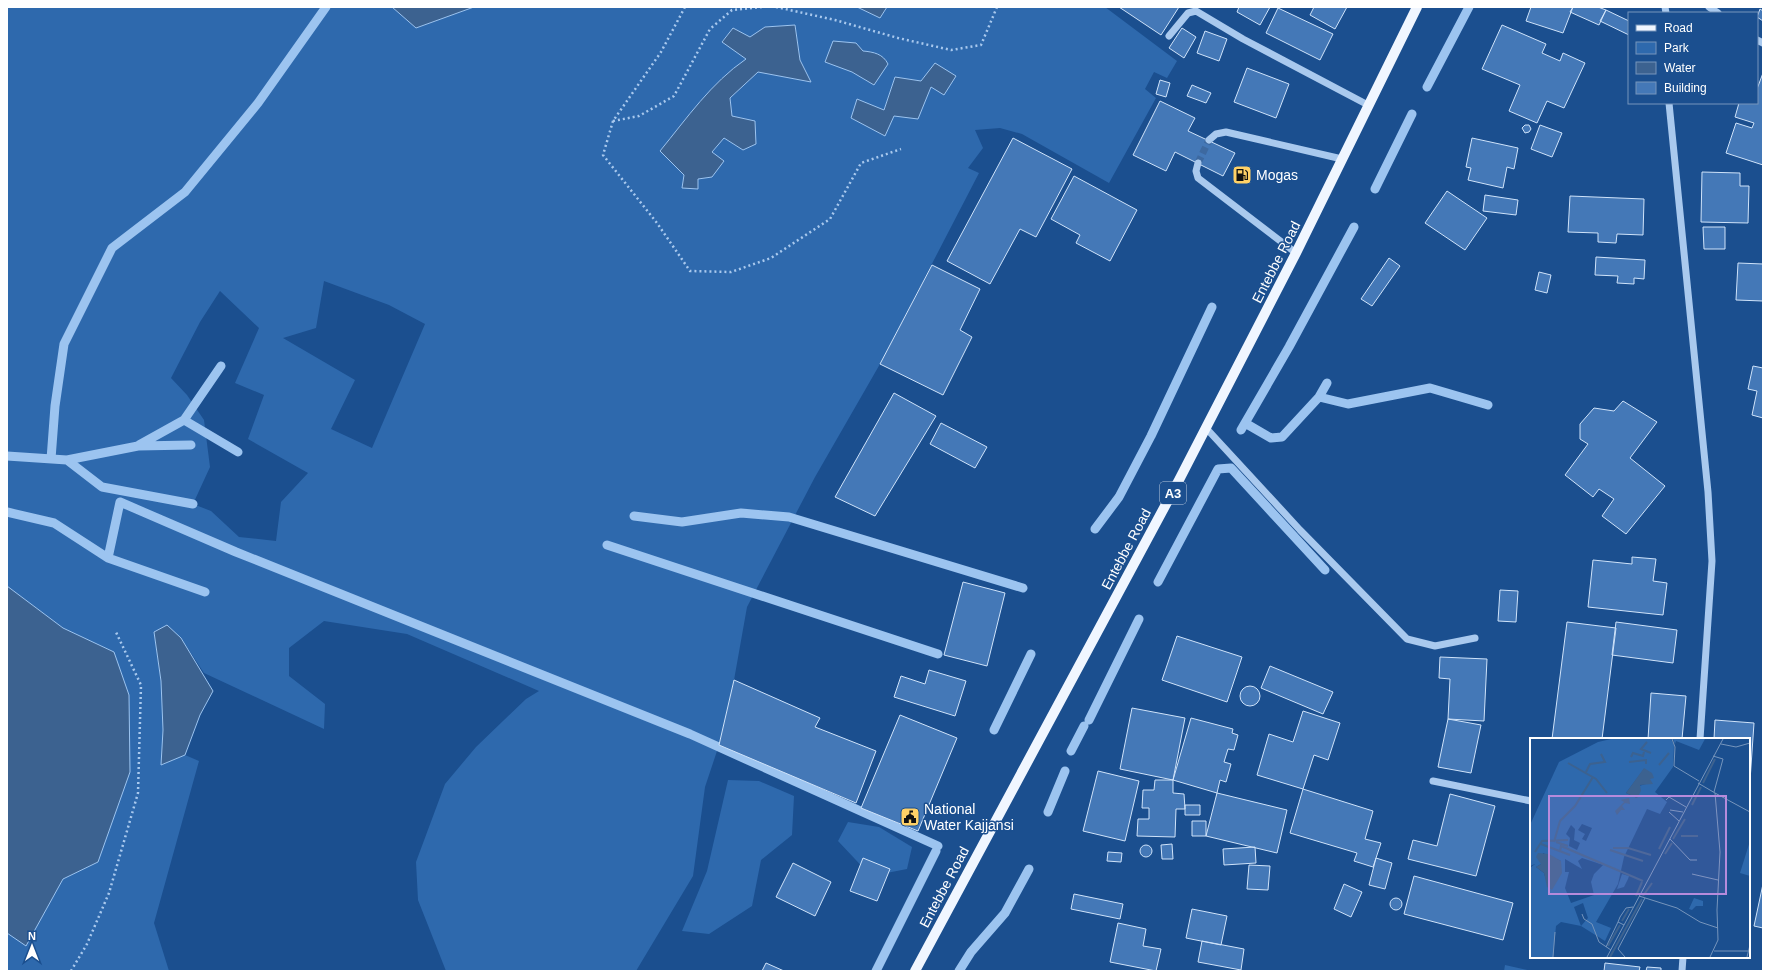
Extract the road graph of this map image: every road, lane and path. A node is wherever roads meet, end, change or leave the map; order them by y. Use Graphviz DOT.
graph roads {
  1 [pos="685,7"];
  2 [pos="763,7"];
  3 [pos="776,7"];
  4 [pos="997,7"];
  5 [pos="1417,7"];
  6 [pos="1169,36"];
  7 [pos="1669,104"];
  8 [pos="1368,105"];
  9 [pos="613,120"];
  10 [pos="1209,140"];
  11 [pos="901,149"];
  12 [pos="1342,159"];
  13 [pos="1198,163"];
  14 [pos="1296,253"];
  15 [pos="1206,428"];
  16 [pos="115,630"];
  17 [pos="1475,638"];
  18 [pos="1700,738"];
  19 [pos="1433,781"];
  20 [pos="1530,801"];
  21 [pos="1683,958"];
  22 [pos="71,971"];
  23 [pos="915,971"];
  24 [pos="1682,971"];
  1 -- 9 [label="path"];
  2 -- 9 [label="path"];
  3 -- 4 [label="path"];
  5 -- 8 [label="main road, Entebbe Road / A3"];
  6 -- 8 [label="street"];
  7 -- 18 [label="street"];
  8 -- 12 [label="main road, Entebbe Road / A3"];
  9 -- 11 [label="path"];
  10 -- 12 [label="street"];
  12 -- 14 [label="main road, Entebbe Road / A3"];
  13 -- 14 [label="street"];
  14 -- 15 [label="main road, Entebbe Road / A3"];
  15 -- 17 [label="street"];
  15 -- 23 [label="main road, Entebbe Road / A3"];
  16 -- 22 [label="path"];
  19 -- 20 [label="street"];
  21 -- 24 [label="street"];
}
